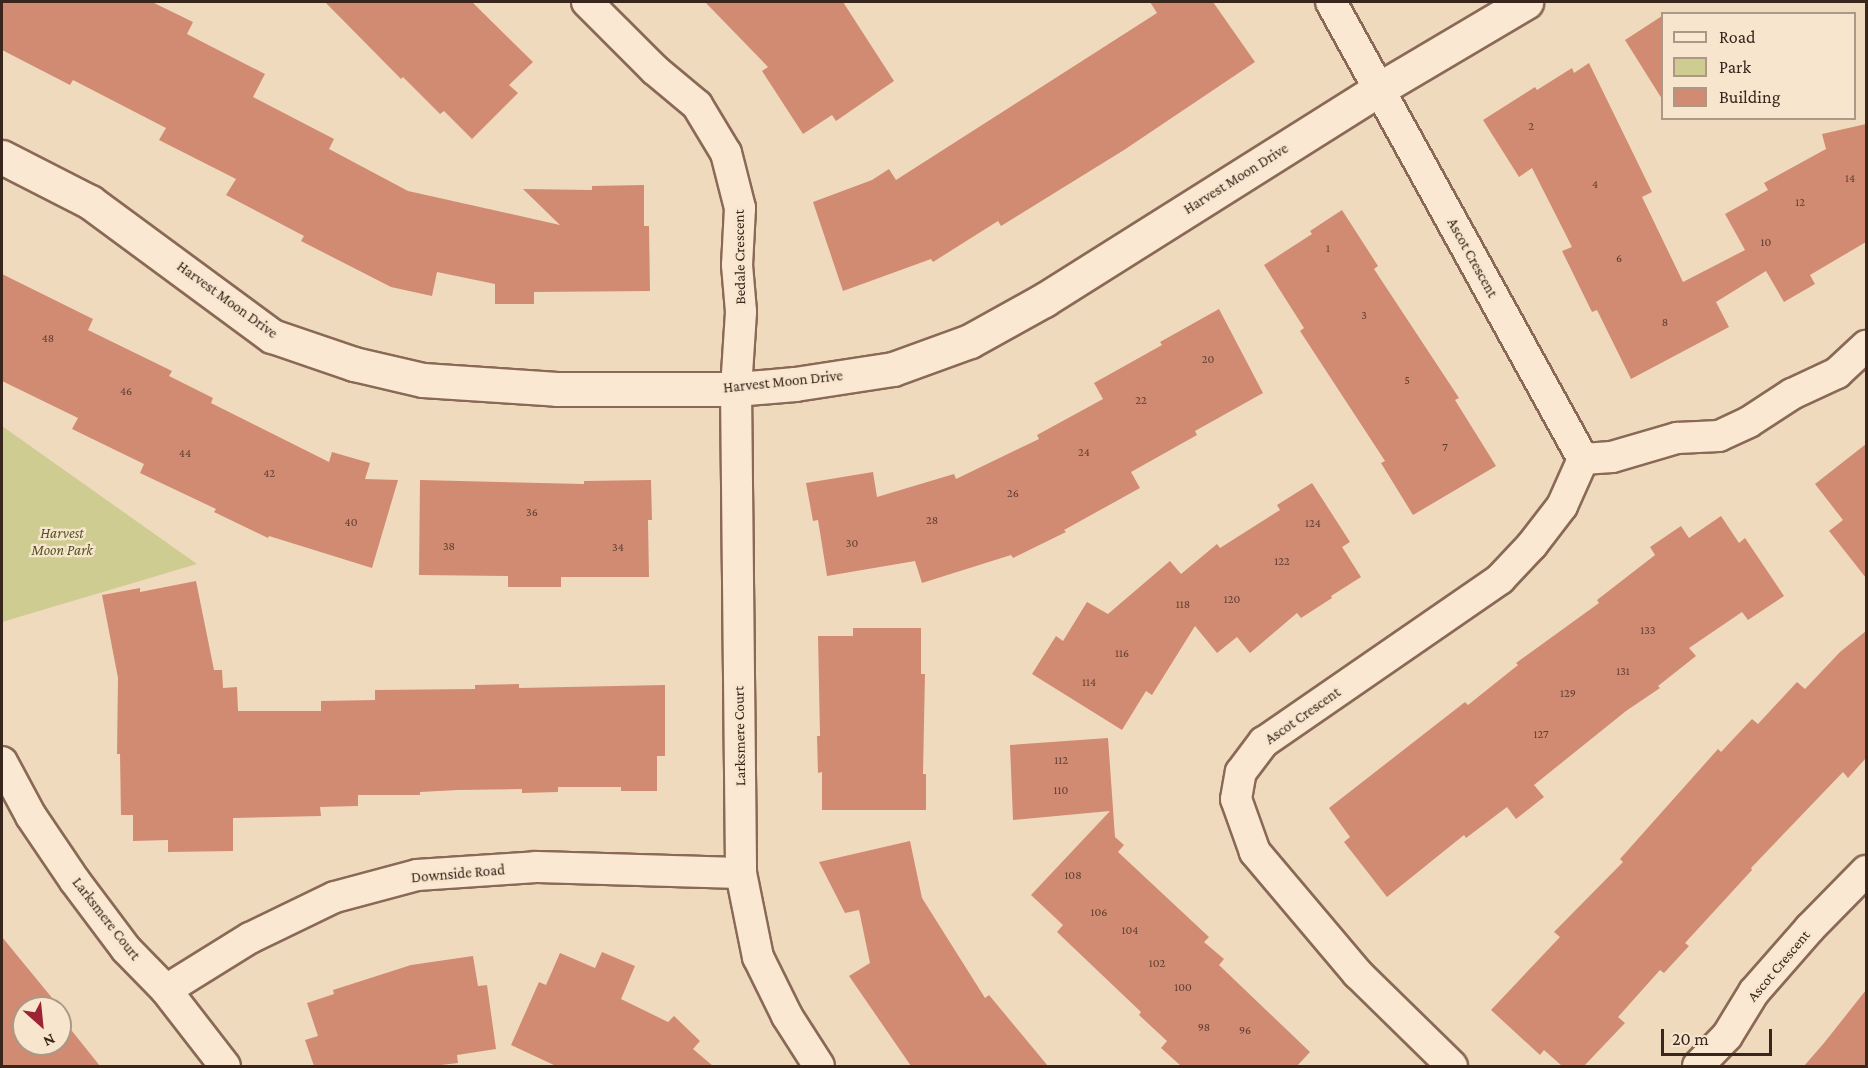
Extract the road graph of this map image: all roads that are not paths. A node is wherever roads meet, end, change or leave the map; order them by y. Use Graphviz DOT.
graph roads {
  1 [pos="587,2"];
  2 [pos="1331,2"];
  3 [pos="1526,2"];
  4 [pos="1379,89"];
  5 [pos="2,157"];
  6 [pos="1866,346"];
  7 [pos="736,388"];
  8 [pos="1583,459"];
  9 [pos="2,762"];
  10 [pos="1866,871"];
  11 [pos="741,873"];
  12 [pos="166,990"];
  13 [pos="225,1066"];
  14 [pos="819,1066"];
  15 [pos="1452,1066"];
  16 [pos="1698,1066"];
  1 -- 7 [label="street, Bedale Crescent"];
  2 -- 4 [label="street, Ascot Crescent"];
  3 -- 4 [label="street, Harvest Moon Drive"];
  4 -- 7 [label="street, Harvest Moon Drive"];
  4 -- 8 [label="street, Ascot Crescent"];
  5 -- 7 [label="street, Harvest Moon Drive"];
  6 -- 8 [label="street"];
  7 -- 11 [label="street, Larksmere Court"];
  8 -- 15 [label="street, Ascot Crescent"];
  9 -- 12 [label="street, Larksmere Court"];
  10 -- 16 [label="street, Ascot Crescent"];
  11 -- 12 [label="street, Downside Road"];
  11 -- 14 [label="street, Larksmere Court"];
  12 -- 13 [label="street, Larksmere Court"];
}
